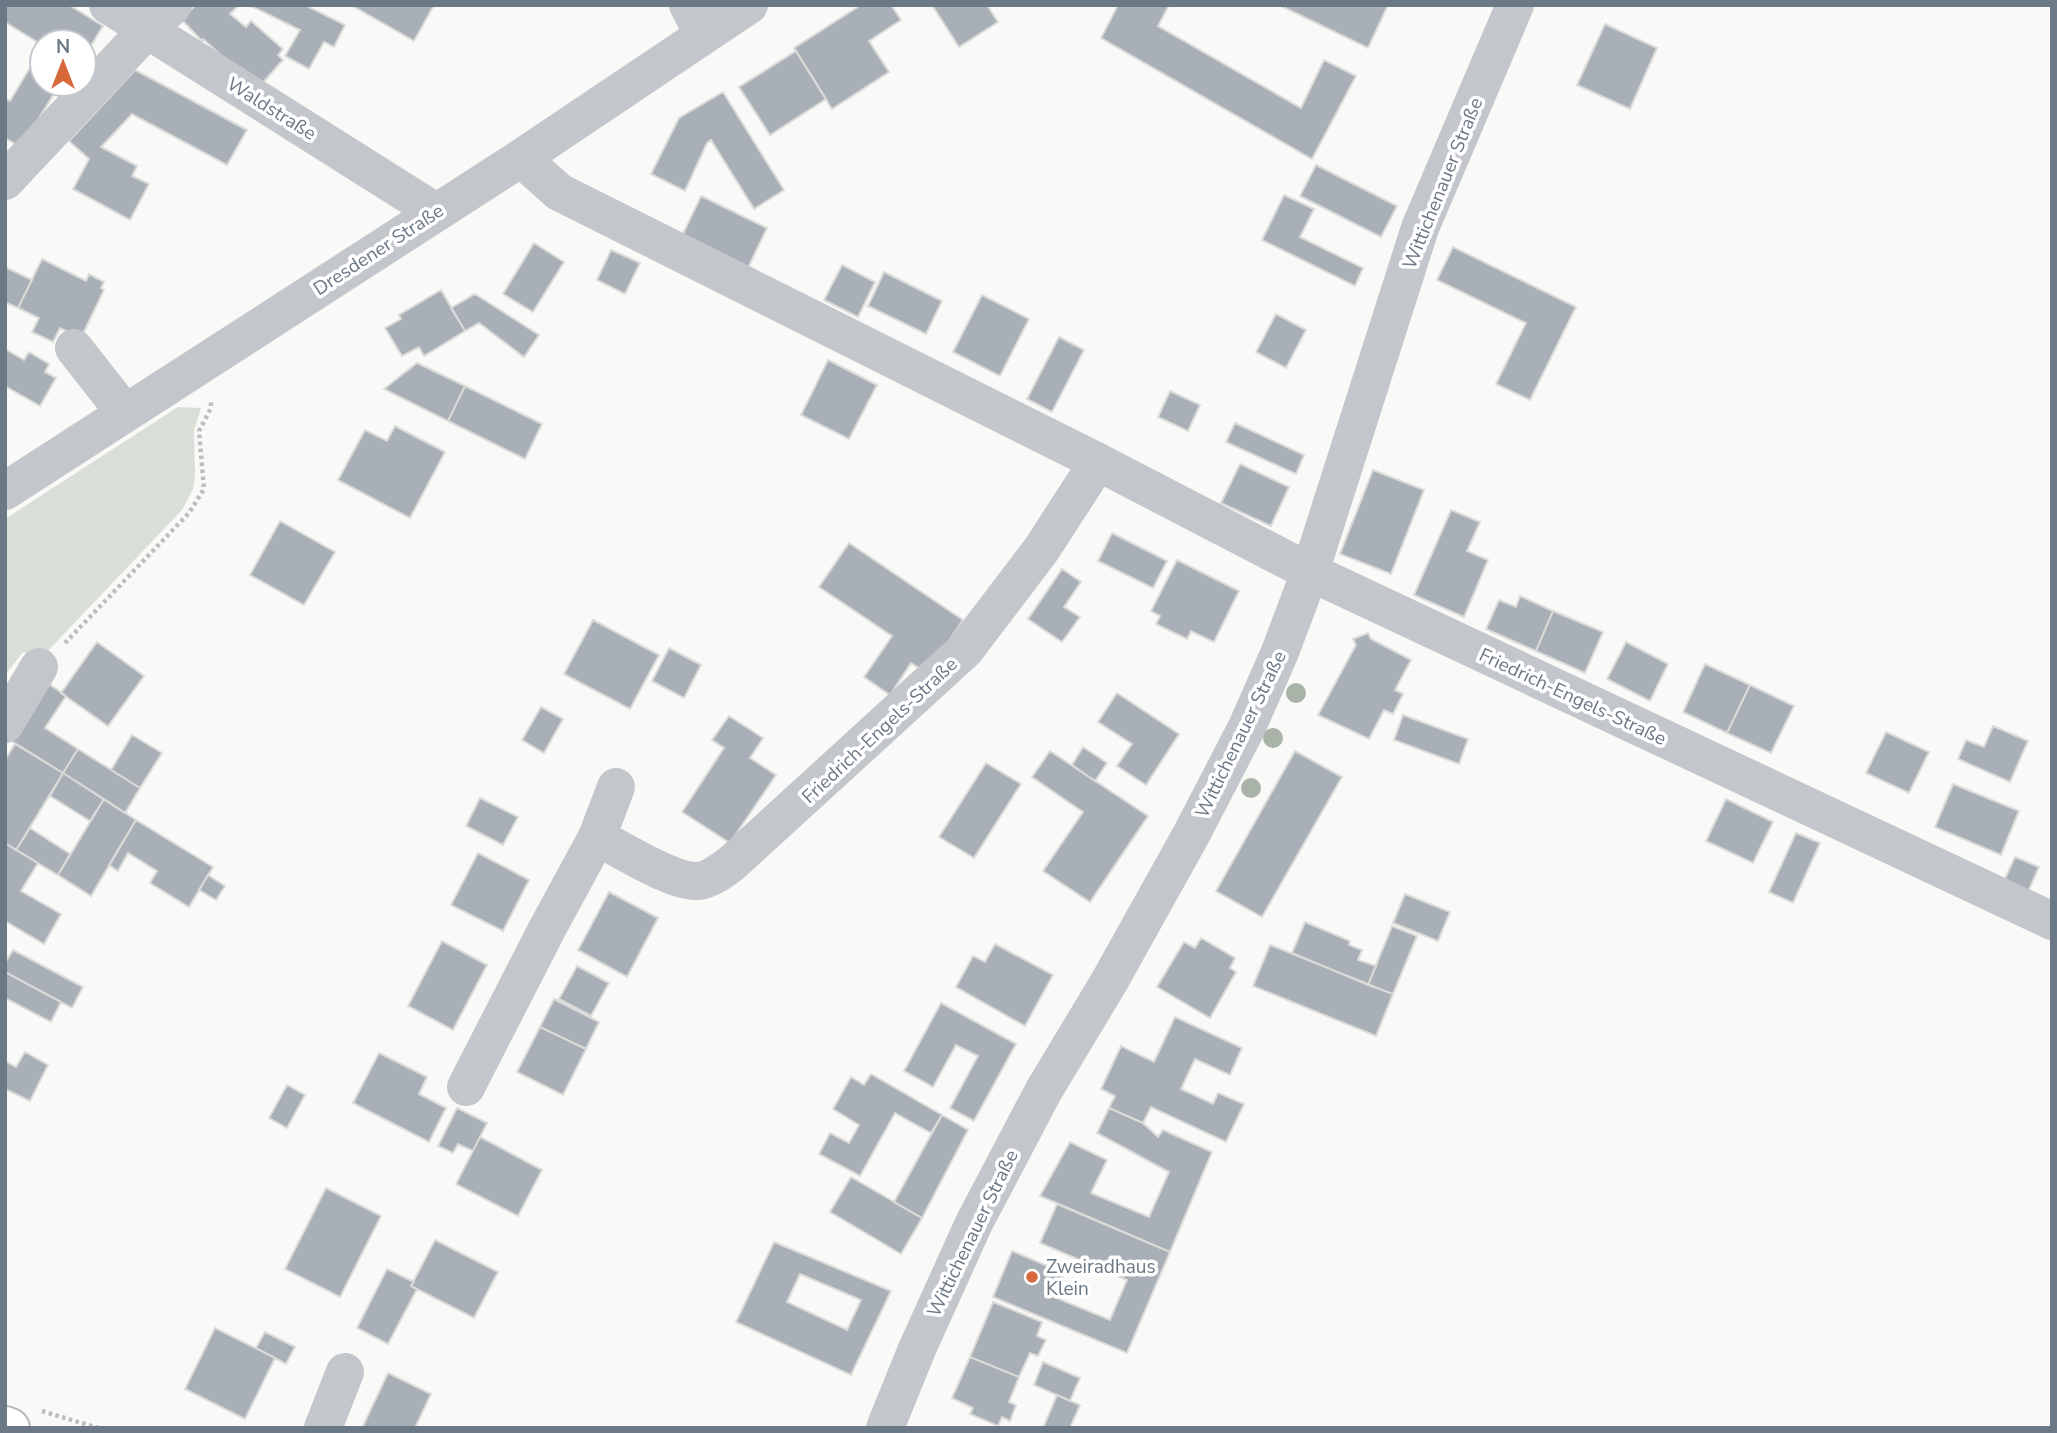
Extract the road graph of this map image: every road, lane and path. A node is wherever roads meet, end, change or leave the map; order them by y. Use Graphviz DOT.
graph roads {
  1 [pos="108,5"];
  2 [pos="749,5"];
  3 [pos="1515,5"];
  4 [pos="160,18"];
  5 [pos="696,20"];
  6 [pos="521,158"];
  7 [pos="5,181"];
  8 [pos="436,212"];
  9 [pos="74,348"];
  10 [pos="210,358"];
  11 [pos="125,412"];
  12 [pos="1098,462"];
  13 [pos="5,491"];
  14 [pos="1310,572"];
  15 [pos="39,667"];
  16 [pos="5,724"];
  17 [pos="616,787"];
  18 [pos="597,837"];
  19 [pos="2052,921"];
  20 [pos="466,1087"];
  21 [pos="345,1372"];
  22 [pos="26,1419"];
  23 [pos="5,1426"];
  24 [pos="98,1428"];
  25 [pos="323,1428"];
  26 [pos="885,1428"];
  1 -- 4 [label="street, Waldstraße"];
  2 -- 5 [label="street, Dresdener Straße"];
  3 -- 14 [label="street, Wittichenauer Straße"];
  4 -- 7 [label="street"];
  4 -- 8 [label="street, Waldstraße"];
  5 -- 6 [label="street, Dresdener Straße"];
  6 -- 8 [label="street, Dresdener Straße"];
  6 -- 12 [label="street, Friedrich-Engels-Straße"];
  8 -- 10 [label="street, Dresdener Straße"];
  9 -- 11 [label="street"];
  10 -- 11 [label="street, Dresdener Straße"];
  10 -- 15 [label="path"];
  11 -- 13 [label="street, Dresdener Straße"];
  12 -- 14 [label="street, Friedrich-Engels-Straße"];
  12 -- 18 [label="street, Friedrich-Engels-Straße"];
  14 -- 19 [label="street, Friedrich-Engels-Straße"];
  14 -- 26 [label="street, Wittichenauer Straße"];
  15 -- 16 [label="street"];
  17 -- 18 [label="street"];
  18 -- 20 [label="street"];
  21 -- 25 [label="street"];
  22 -- 23 [label="main road"];
  22 -- 24 [label="path"];
}
